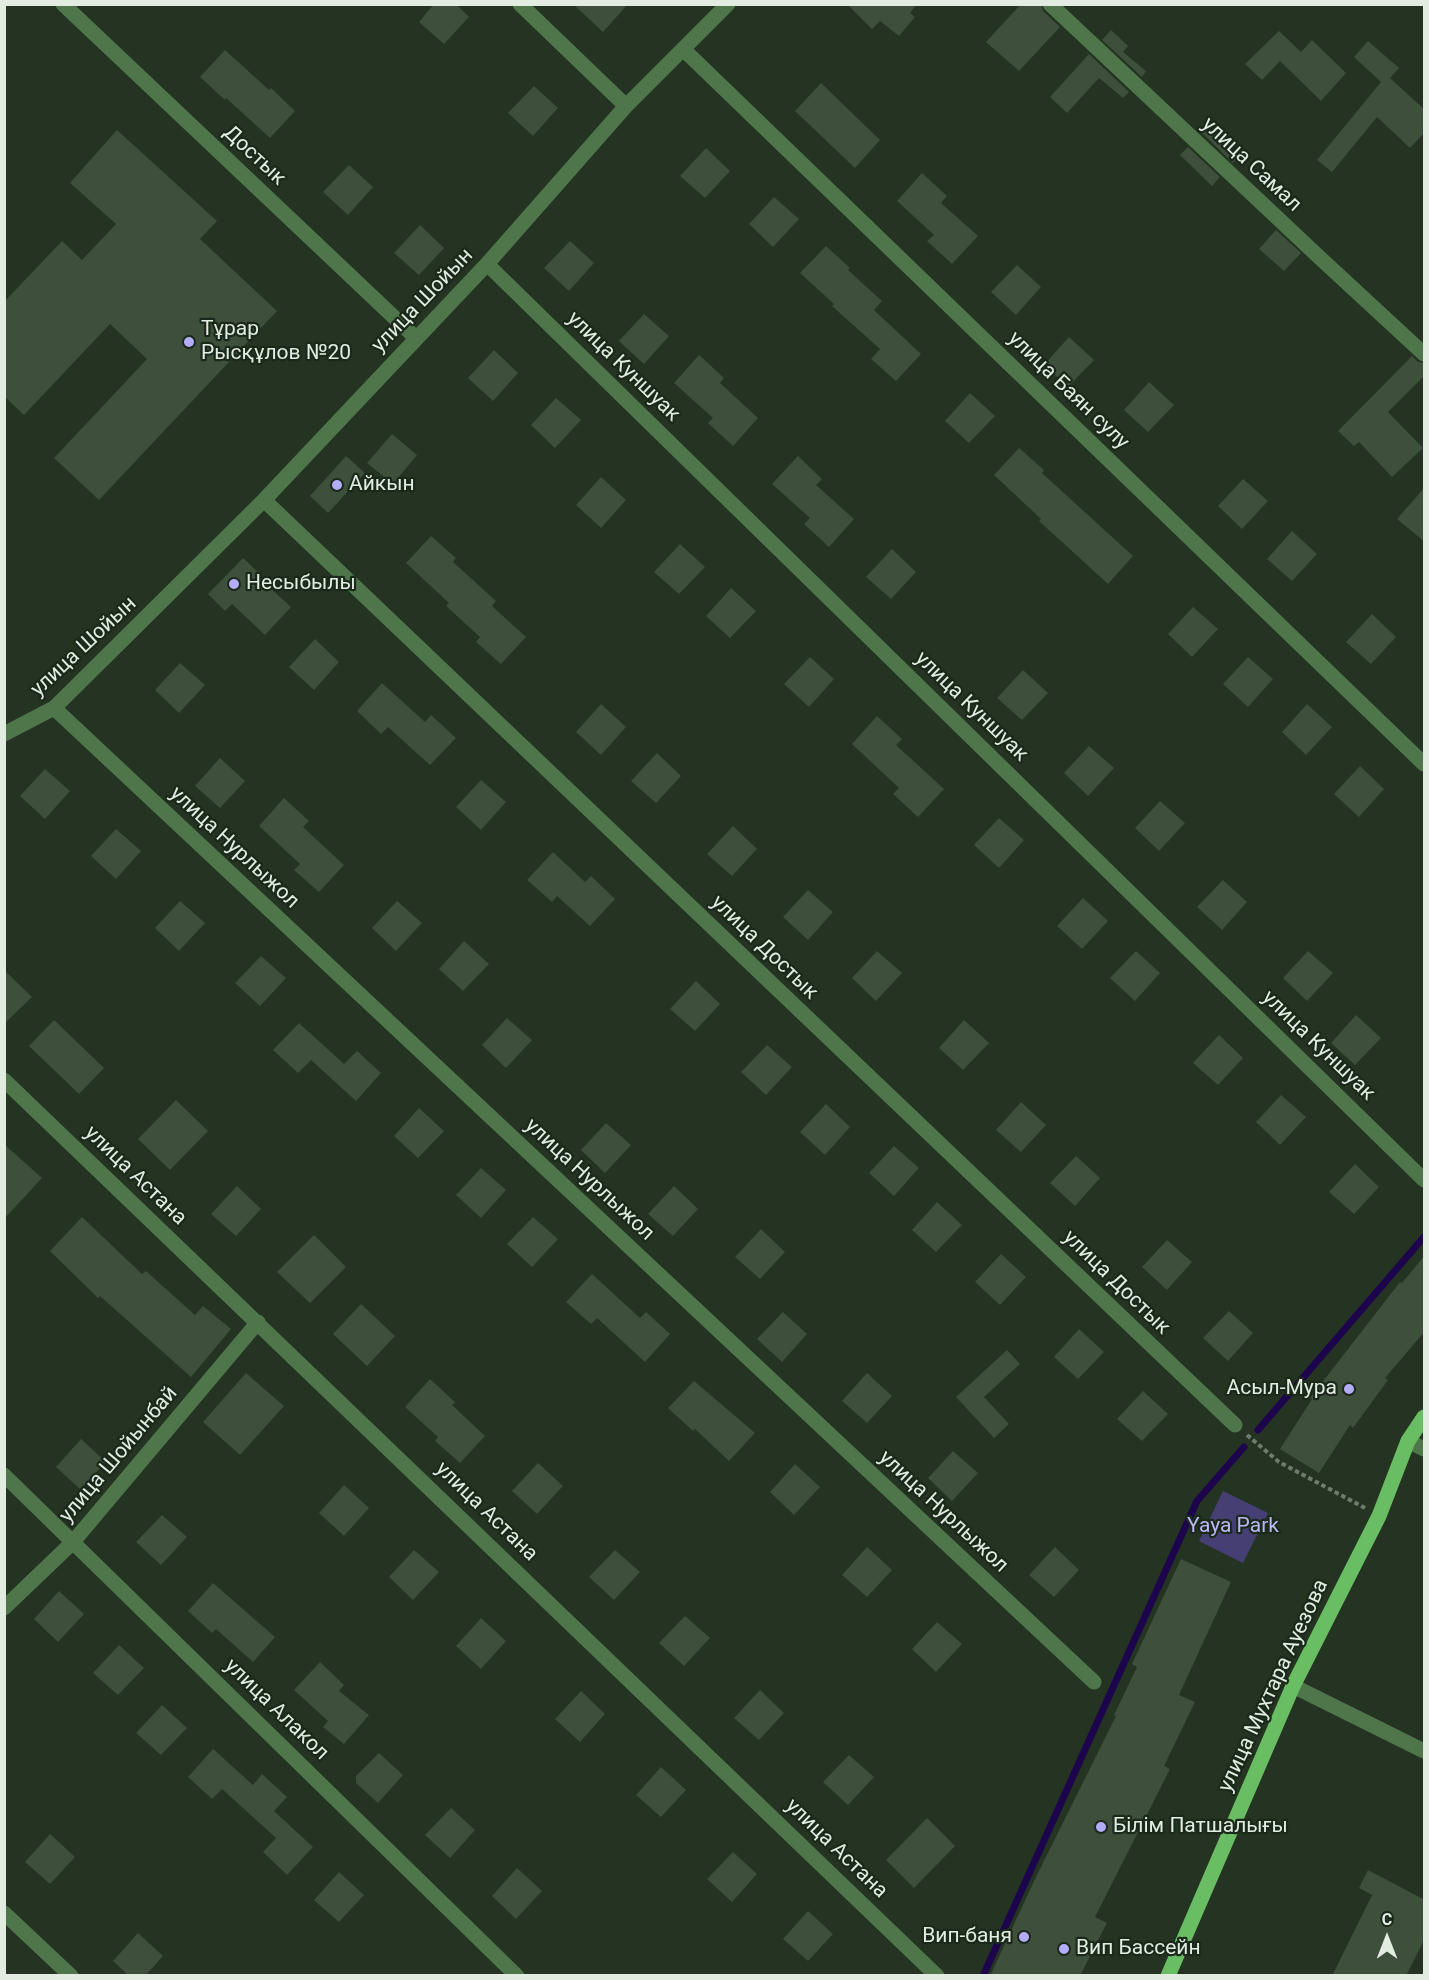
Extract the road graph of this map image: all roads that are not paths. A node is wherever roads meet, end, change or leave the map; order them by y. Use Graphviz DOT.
graph roads {
  1 [pos="63,4"];
  2 [pos="520,4"];
  3 [pos="728,4"];
  4 [pos="1050,4"];
  5 [pos="683,49"];
  6 [pos="626,106"];
  7 [pos="487,264"];
  8 [pos="416,338"];
  9 [pos="1425,354"];
  10 [pos="264,500"];
  11 [pos="54,708"];
  12 [pos="4,734"];
  13 [pos="1425,764"];
  14 [pos="4,1080"];
  15 [pos="1425,1180"];
  16 [pos="258,1322"];
  17 [pos="1425,1417"];
  18 [pos="1235,1425"];
  19 [pos="1408,1441"];
  20 [pos="1425,1449"];
  21 [pos="4,1475"];
  22 [pos="73,1542"];
  23 [pos="4,1608"];
  24 [pos="1094,1682"];
  25 [pos="1293,1686"];
  26 [pos="1425,1751"];
  27 [pos="4,1913"];
  28 [pos="71,1976"];
  29 [pos="517,1976"];
  30 [pos="937,1976"];
  31 [pos="1168,1976"];
  1 -- 8 [label="street, Достык"];
  2 -- 6 [label="street"];
  3 -- 5 [label="street, улица Шойын"];
  4 -- 9 [label="street, улица Самал"];
  5 -- 6 [label="street, улица Шойын"];
  5 -- 13 [label="street, улица Баян сулу"];
  6 -- 7 [label="street, улица Шойын"];
  7 -- 8 [label="street, улица Шойын"];
  7 -- 15 [label="street, улица Куншуак"];
  8 -- 10 [label="street, улица Шойын"];
  10 -- 11 [label="street, улица Шойын"];
  10 -- 18 [label="street, улица Достык"];
  11 -- 12 [label="street, улица Шойын"];
  11 -- 24 [label="street, улица Нурлыжол"];
  14 -- 16 [label="street, улица Астана"];
  16 -- 22 [label="street, улица Шойынбай"];
  16 -- 30 [label="street, улица Астана"];
  17 -- 19 [label="main road, улица Мухтара Ауезова"];
  19 -- 20 [label="street"];
  19 -- 25 [label="main road, улица Мухтара Ауезова"];
  21 -- 22 [label="street, улица Алакол"];
  22 -- 23 [label="street, улица Шойынбай"];
  22 -- 29 [label="street, улица Алакол"];
  25 -- 26 [label="street"];
  25 -- 31 [label="main road, улица Мухтара Ауезова"];
  27 -- 28 [label="street"];
}
